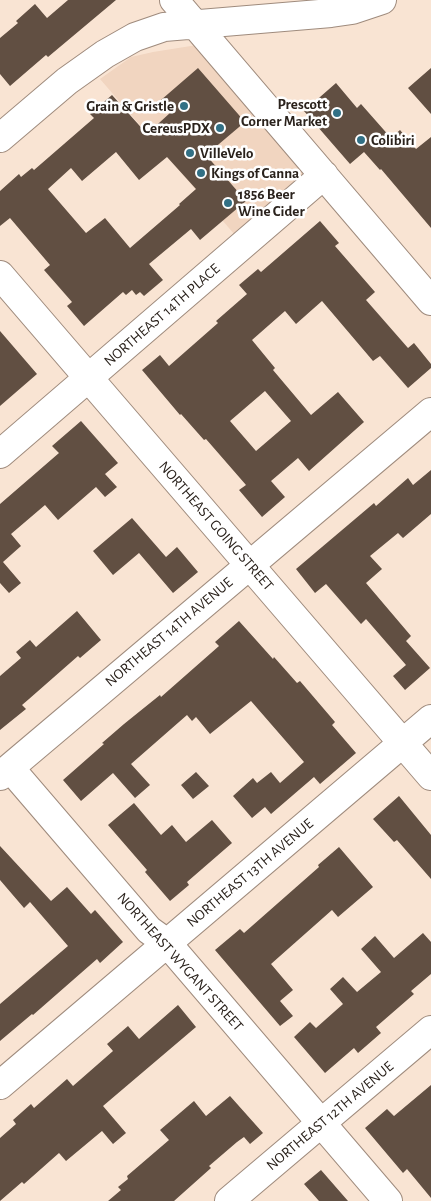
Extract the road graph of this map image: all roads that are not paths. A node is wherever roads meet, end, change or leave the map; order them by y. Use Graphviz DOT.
graph roads {
  1 [pos="174,0"];
  2 [pos="382,0"];
  3 [pos="194,24"];
  4 [pos="0,138"];
  5 [pos="324,175"];
  6 [pos="0,275"];
  7 [pos="431,301"];
  8 [pos="88,378"];
  9 [pos="431,412"];
  10 [pos="0,454"];
  11 [pos="249,565"];
  12 [pos="431,719"];
  13 [pos="403,743"];
  14 [pos="5,772"];
  15 [pos="431,776"];
  16 [pos="167,943"];
  17 [pos="431,1030"];
  18 [pos="0,1084"];
  19 [pos="322,1124"];
  20 [pos="229,1201"];
  21 [pos="388,1201"];
  1 -- 3 [label="street"];
  2 -- 3 [label="street"];
  3 -- 4 [label="street"];
  3 -- 5 [label="street"];
  5 -- 7 [label="street"];
  5 -- 8 [label="street, NORTHEAST 14TH PLACE"];
  6 -- 8 [label="street, NORTHEAST GOING STREET"];
  8 -- 10 [label="street, NORTHEAST 14TH PLACE"];
  8 -- 11 [label="street, NORTHEAST GOING STREET"];
  9 -- 11 [label="street, NORTHEAST 14TH AVENUE"];
  11 -- 13 [label="street, NORTHEAST GOING STREET"];
  11 -- 14 [label="street, NORTHEAST 14TH AVENUE"];
  12 -- 13 [label="street, NORTHEAST 13TH AVENUE"];
  13 -- 15 [label="street, NORTHEAST GOING STREET"];
  13 -- 16 [label="street, NORTHEAST 13TH AVENUE"];
  14 -- 16 [label="street, NORTHEAST WYGANT STREET"];
  16 -- 18 [label="street, NORTHEAST 13TH AVENUE"];
  16 -- 19 [label="street, NORTHEAST WYGANT STREET"];
  17 -- 19 [label="street, NORTHEAST 12TH AVENUE"];
  19 -- 20 [label="street, NORTHEAST 12TH AVENUE"];
  19 -- 21 [label="street, NORTHEAST WYGANT STREET"];
}
